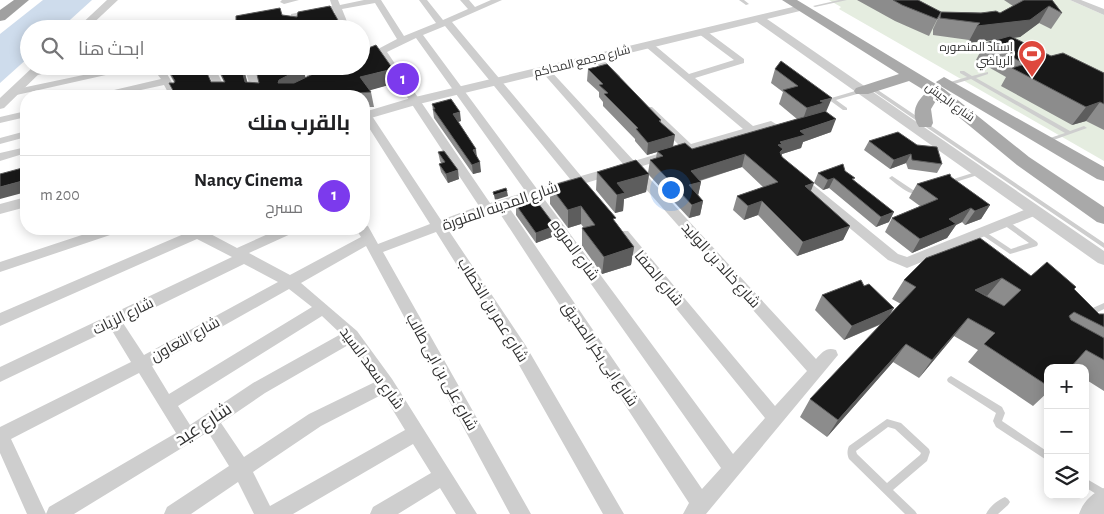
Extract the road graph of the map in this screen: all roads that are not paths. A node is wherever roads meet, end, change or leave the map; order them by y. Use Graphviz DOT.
graph roads {
  1 [pos="5,0"];
  2 [pos="22,0"];
  3 [pos="113,0"];
  4 [pos="295,0"];
  5 [pos="377,0"];
  6 [pos="423,0"];
  7 [pos="464,0"];
  8 [pos="498,0"];
  9 [pos="741,0"];
  10 [pos="845,0"];
  11 [pos="1074,0"];
  12 [pos="284,2"];
  13 [pos="0,4"];
  14 [pos="335,4"];
  15 [pos="747,4"];
  16 [pos="802,4"];
  17 [pos="474,11"];
  18 [pos="1104,12"];
  19 [pos="0,17"];
  20 [pos="758,18"];
  21 [pos="91,20"];
  22 [pos="295,20"];
  23 [pos="342,20"];
  24 [pos="444,23"];
  25 [pos="702,32"];
  26 [pos="417,33"];
  27 [pos="402,40"];
  28 [pos="649,45"];
  29 [pos="381,50"];
  30 [pos="370,56"];
  31 [pos="596,58"];
  32 [pos="545,70"];
  33 [pos="962,72"];
  34 [pos="986,73"];
  35 [pos="32,75"];
  36 [pos="97,75"];
  37 [pos="162,75"];
  38 [pos="214,75"];
  39 [pos="252,75"];
  40 [pos="312,75"];
  41 [pos="912,75"];
  42 [pos="688,77"];
  43 [pos="972,77"];
  44 [pos="166,81"];
  45 [pos="496,82"];
  46 [pos="315,85"];
  47 [pos="624,86"];
  48 [pos="943,88"];
  49 [pos="867,89"];
  50 [pos="26,90"];
  51 [pos="127,90"];
  52 [pos="171,90"];
  53 [pos="221,90"];
  54 [pos="256,90"];
  55 [pos="20,91"];
  56 [pos="460,91"];
  57 [pos="12,93"];
  58 [pos="826,96"];
  59 [pos="638,100"];
  60 [pos="832,100"];
  61 [pos="415,101"];
  62 [pos="0,105"];
  63 [pos="845,109"];
  64 [pos="370,113"];
  65 [pos="20,115"];
  66 [pos="0,120"];
  67 [pos="925,123"];
  68 [pos="370,124"];
  69 [pos="771,124"];
  70 [pos="1084,128"];
  71 [pos="751,130"];
  72 [pos="1069,133"];
  73 [pos="20,136"];
  74 [pos="1041,138"];
  75 [pos="0,141"];
  76 [pos="999,142"];
  77 [pos="688,148"];
  78 [pos="20,152"];
  79 [pos="0,157"];
  80 [pos="630,165"];
  81 [pos="790,172"];
  82 [pos="1099,172"];
  83 [pos="979,173"];
  84 [pos="892,178"];
  85 [pos="578,181"];
  86 [pos="937,186"];
  87 [pos="928,189"];
  88 [pos="534,194"];
  89 [pos="20,204"];
  90 [pos="597,204"];
  91 [pos="493,206"];
  92 [pos="0,209"];
  93 [pos="1034,211"];
  94 [pos="1104,215"];
  95 [pos="1006,222"];
  96 [pos="440,227"];
  97 [pos="616,227"];
  98 [pos="982,232"];
  99 [pos="96,235"];
  100 [pos="184,235"];
  101 [pos="204,235"];
  102 [pos="279,235"];
  103 [pos="369,239"];
  104 [pos="1104,246"];
  105 [pos="242,255"];
  106 [pos="1104,259"];
  107 [pos="0,267"];
  108 [pos="290,281"];
  109 [pos="1104,306"];
  110 [pos="323,308"];
  111 [pos="1086,315"];
  112 [pos="0,320"];
  113 [pos="114,321"];
  114 [pos="352,335"];
  115 [pos="830,355"];
  116 [pos="142,364"];
  117 [pos="816,371"];
  118 [pos="0,375"];
  119 [pos="951,380"];
  120 [pos="386,384"];
  121 [pos="167,404"];
  122 [pos="775,418"];
  123 [pos="210,420"];
  124 [pos="416,433"];
  125 [pos="0,436"];
  126 [pos="187,436"];
  127 [pos="1044,454"];
  128 [pos="732,468"];
  129 [pos="242,470"];
  130 [pos="443,476"];
  131 [pos="1089,485"];
  132 [pos="887,489"];
  133 [pos="1104,494"];
  134 [pos="1104,499"];
  135 [pos="1006,502"];
  136 [pos="697,509"];
  137 [pos="37,514"];
  138 [pos="56,514"];
  139 [pos="174,514"];
  140 [pos="264,514"];
  141 [pos="276,514"];
  142 [pos="380,514"];
  143 [pos="467,514"];
  144 [pos="521,514"];
  145 [pos="614,514"];
  146 [pos="912,514"];
  147 [pos="991,514"];
  148 [pos="1090,514"];
  1 -- 13 [label="highway"];
  2 -- 19 [label="highway"];
  3 -- 21 [label="street"];
  4 -- 12 [label="street"];
  5 -- 14 [label="street"];
  5 -- 27 [label="street"];
  6 -- 24 [label="street"];
  7 -- 17 [label="street"];
  8 -- 17 [label="street"];
  9 -- 15 [label="lane"];
  10 -- 16 [label="lane"];
  11 -- 18 [label="street"];
  14 -- 22 [label="street"];
  14 -- 23 [label="street"];
  16 -- 20 [label="street, شارع مجمع المحاكم"];
  16 -- 41 [label="main road, شارع الجيش"];
  16 -- 48 [label="main road, شارع الجيش"];
  17 -- 24 [label="street"];
  20 -- 25 [label="street, شارع مجمع المحاكم"];
  20 -- 49 [label="street"];
  24 -- 26 [label="street"];
  24 -- 45 [label="street"];
  25 -- 28 [label="street, شارع مجمع المحاكم"];
  25 -- 42 [label="street"];
  26 -- 27 [label="street"];
  26 -- 56 [label="street, شارع المروه"];
  27 -- 29 [label="street"];
  28 -- 31 [label="street, شارع مجمع المحاكم"];
  28 -- 42 [label="street"];
  29 -- 30 [label="street"];
  29 -- 61 [label="street, شارع ابى بكر الصديق"];
  31 -- 32 [label="street, شارع مجمع المحاكم"];
  31 -- 47 [label="street"];
  32 -- 45 [label="street, شارع مجمع المحاكم"];
  32 -- 80 [label="street, شارع خالد بن الوليد"];
  33 -- 43 [label="lane"];
  34 -- 43 [label="lane"];
  35 -- 57 [label="street"];
  36 -- 50 [label="street"];
  37 -- 44 [label="street"];
  38 -- 53 [label="street"];
  39 -- 54 [label="street"];
  40 -- 46 [label="street"];
  41 -- 48 [label="main road, شارع الجيش"];
  41 -- 49 [label="main road"];
  42 -- 71 [label="street"];
  43 -- 48 [label="lane"];
  43 -- 72 [label="lane"];
  44 -- 51 [label="street"];
  44 -- 52 [label="street"];
  45 -- 56 [label="street, شارع مجمع المحاكم"];
  45 -- 85 [label="street"];
  48 -- 67 [label="main road"];
  48 -- 74 [label="main road, شارع الجيش"];
  48 -- 76 [label="main road, شارع الجيش"];
  49 -- 60 [label="lane"];
  49 -- 67 [label="lane"];
  49 -- 83 [label="street"];
  55 -- 57 [label="street"];
  56 -- 61 [label="street, شارع مجمع المحاكم"];
  56 -- 88 [label="street, شارع المروه"];
  57 -- 62 [label="street"];
  58 -- 60 [label="lane"];
  59 -- 77 [label="street"];
  60 -- 63 [label="lane"];
  61 -- 64 [label="street, شارع مجمع المحاكم"];
  61 -- 91 [label="street, شارع ابى بكر الصديق"];
  65 -- 66 [label="street"];
  67 -- 104 [label="lane"];
  68 -- 96 [label="street, شارع عمر بن الخطاب"];
  69 -- 71 [label="street, شارع المدينه المنورة"];
  70 -- 72 [label="lane"];
  71 -- 77 [label="street, شارع المدينه المنورة"];
  72 -- 74 [label="lane"];
  73 -- 75 [label="street"];
  74 -- 76 [label="main road"];
  74 -- 82 [label="main road, شارع الجيش"];
  76 -- 94 [label="main road, شارع الجيش"];
  77 -- 80 [label="street, شارع المدينه المنورة"];
  78 -- 79 [label="street"];
  80 -- 85 [label="street, شارع المدينه المنورة"];
  80 -- 117 [label="street, شارع خالد بن الوليد"];
  81 -- 98 [label="street"];
  82 -- 94 [label="main road"];
  83 -- 86 [label="lane"];
  83 -- 93 [label="street"];
  84 -- 87 [label="lane"];
  85 -- 88 [label="street, شارع المدينه المنورة"];
  85 -- 90 [label="street"];
  88 -- 91 [label="street, شارع المدينه المنورة"];
  88 -- 128 [label="street, شارع المروه"];
  89 -- 92 [label="street"];
  91 -- 96 [label="street, شارع المدينه المنورة"];
  91 -- 136 [label="street, شارع ابى بكر الصديق"];
  93 -- 95 [label="street"];
  93 -- 106 [label="street"];
  95 -- 98 [label="street"];
  95 -- 98 [label="lane"];
  96 -- 103 [label="street, شارع المدينه المنورة"];
  96 -- 145 [label="street, شارع عمر بن الخطاب"];
  97 -- 122 [label="street, شارع الصفا"];
  99 -- 107 [label="street"];
  100 -- 112 [label="street"];
  101 -- 105 [label="street, شارع سعد السيد"];
  102 -- 105 [label="street, شارع الزيات"];
  103 -- 108 [label="street, شارع التعاون"];
  103 -- 144 [label="street, شارع على بن ابى طالب"];
  105 -- 108 [label="street, شارع سعد السيد"];
  105 -- 113 [label="street, شارع الزيات"];
  108 -- 110 [label="street, شارع سعد السيد"];
  108 -- 116 [label="street, شارع التعاون"];
  109 -- 111 [label="lane"];
  110 -- 114 [label="street, شارع سعد السيد"];
  110 -- 121 [label="street"];
  113 -- 116 [label="street"];
  113 -- 118 [label="street, شارع الزيات"];
  114 -- 120 [label="street, شارع سعد السيد"];
  114 -- 123 [label="street, شارع عيد"];
  115 -- 117 [label="street"];
  116 -- 121 [label="street"];
  116 -- 125 [label="street, شارع التعاون"];
  117 -- 122 [label="street"];
  119 -- 127 [label="lane"];
  120 -- 124 [label="street, شارع سعد السيد"];
  120 -- 129 [label="street"];
  121 -- 126 [label="street"];
  122 -- 128 [label="street"];
  123 -- 126 [label="street, شارع عيد"];
  123 -- 129 [label="street"];
  124 -- 130 [label="street, شارع سعد السيد"];
  124 -- 141 [label="street"];
  125 -- 137 [label="street"];
  126 -- 138 [label="street, شارع عيد"];
  128 -- 136 [label="street"];
  129 -- 139 [label="street"];
  129 -- 140 [label="street"];
  130 -- 142 [label="street"];
  130 -- 143 [label="street, شارع سعد السيد"];
  131 -- 133 [label="lane"];
  132 -- 132 [label="lane"];
  132 -- 146 [label="lane"];
  134 -- 148 [label="street"];
  135 -- 147 [label="lane"];
}
